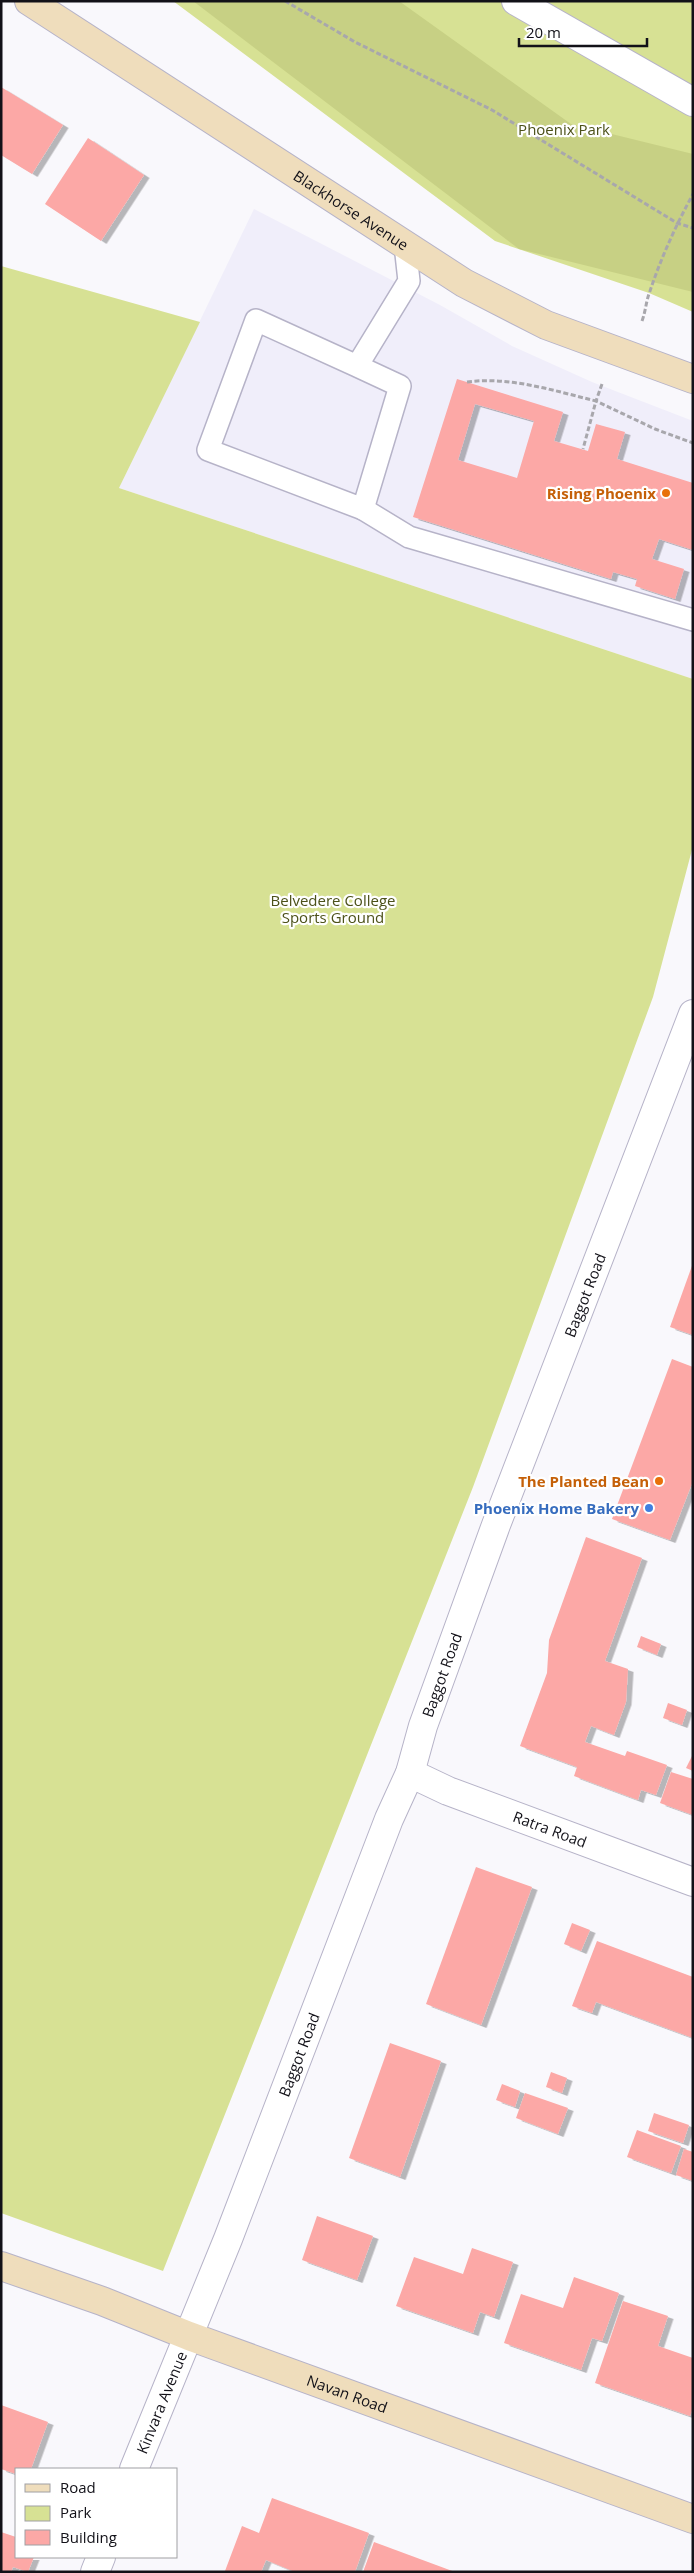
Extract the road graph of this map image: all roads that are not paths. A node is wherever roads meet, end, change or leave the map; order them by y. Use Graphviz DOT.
graph roads {
  1 [pos="29,1"];
  2 [pos="516,1"];
  3 [pos="693,102"];
  4 [pos="405,245"];
  5 [pos="357,366"];
  6 [pos="693,379"];
  7 [pos="363,509"];
  8 [pos="693,620"];
  9 [pos="693,1015"];
  10 [pos="410,1773"];
  11 [pos="693,1882"];
  12 [pos="1,2266"];
  13 [pos="189,2336"];
  14 [pos="134,2468"];
  15 [pos="693,2519"];
  16 [pos="101,2558"];
  17 [pos="95,2572"];
  1 -- 4 [label="main road, Blackhorse Avenue"];
  2 -- 3 [label="street"];
  4 -- 5 [label="lane"];
  4 -- 6 [label="main road, Blackhorse Avenue"];
  5 -- 7 [label="lane"];
  5 -- 7 [label="lane"];
  7 -- 8 [label="lane"];
  9 -- 10 [label="street, Baggot Road"];
  10 -- 11 [label="street, Ratra Road"];
  10 -- 13 [label="street, Baggot Road"];
  12 -- 13 [label="main road, Navan Road"];
  13 -- 14 [label="street, Kinvara Avenue"];
  13 -- 15 [label="main road, Navan Road"];
  16 -- 17 [label="street"];
}
